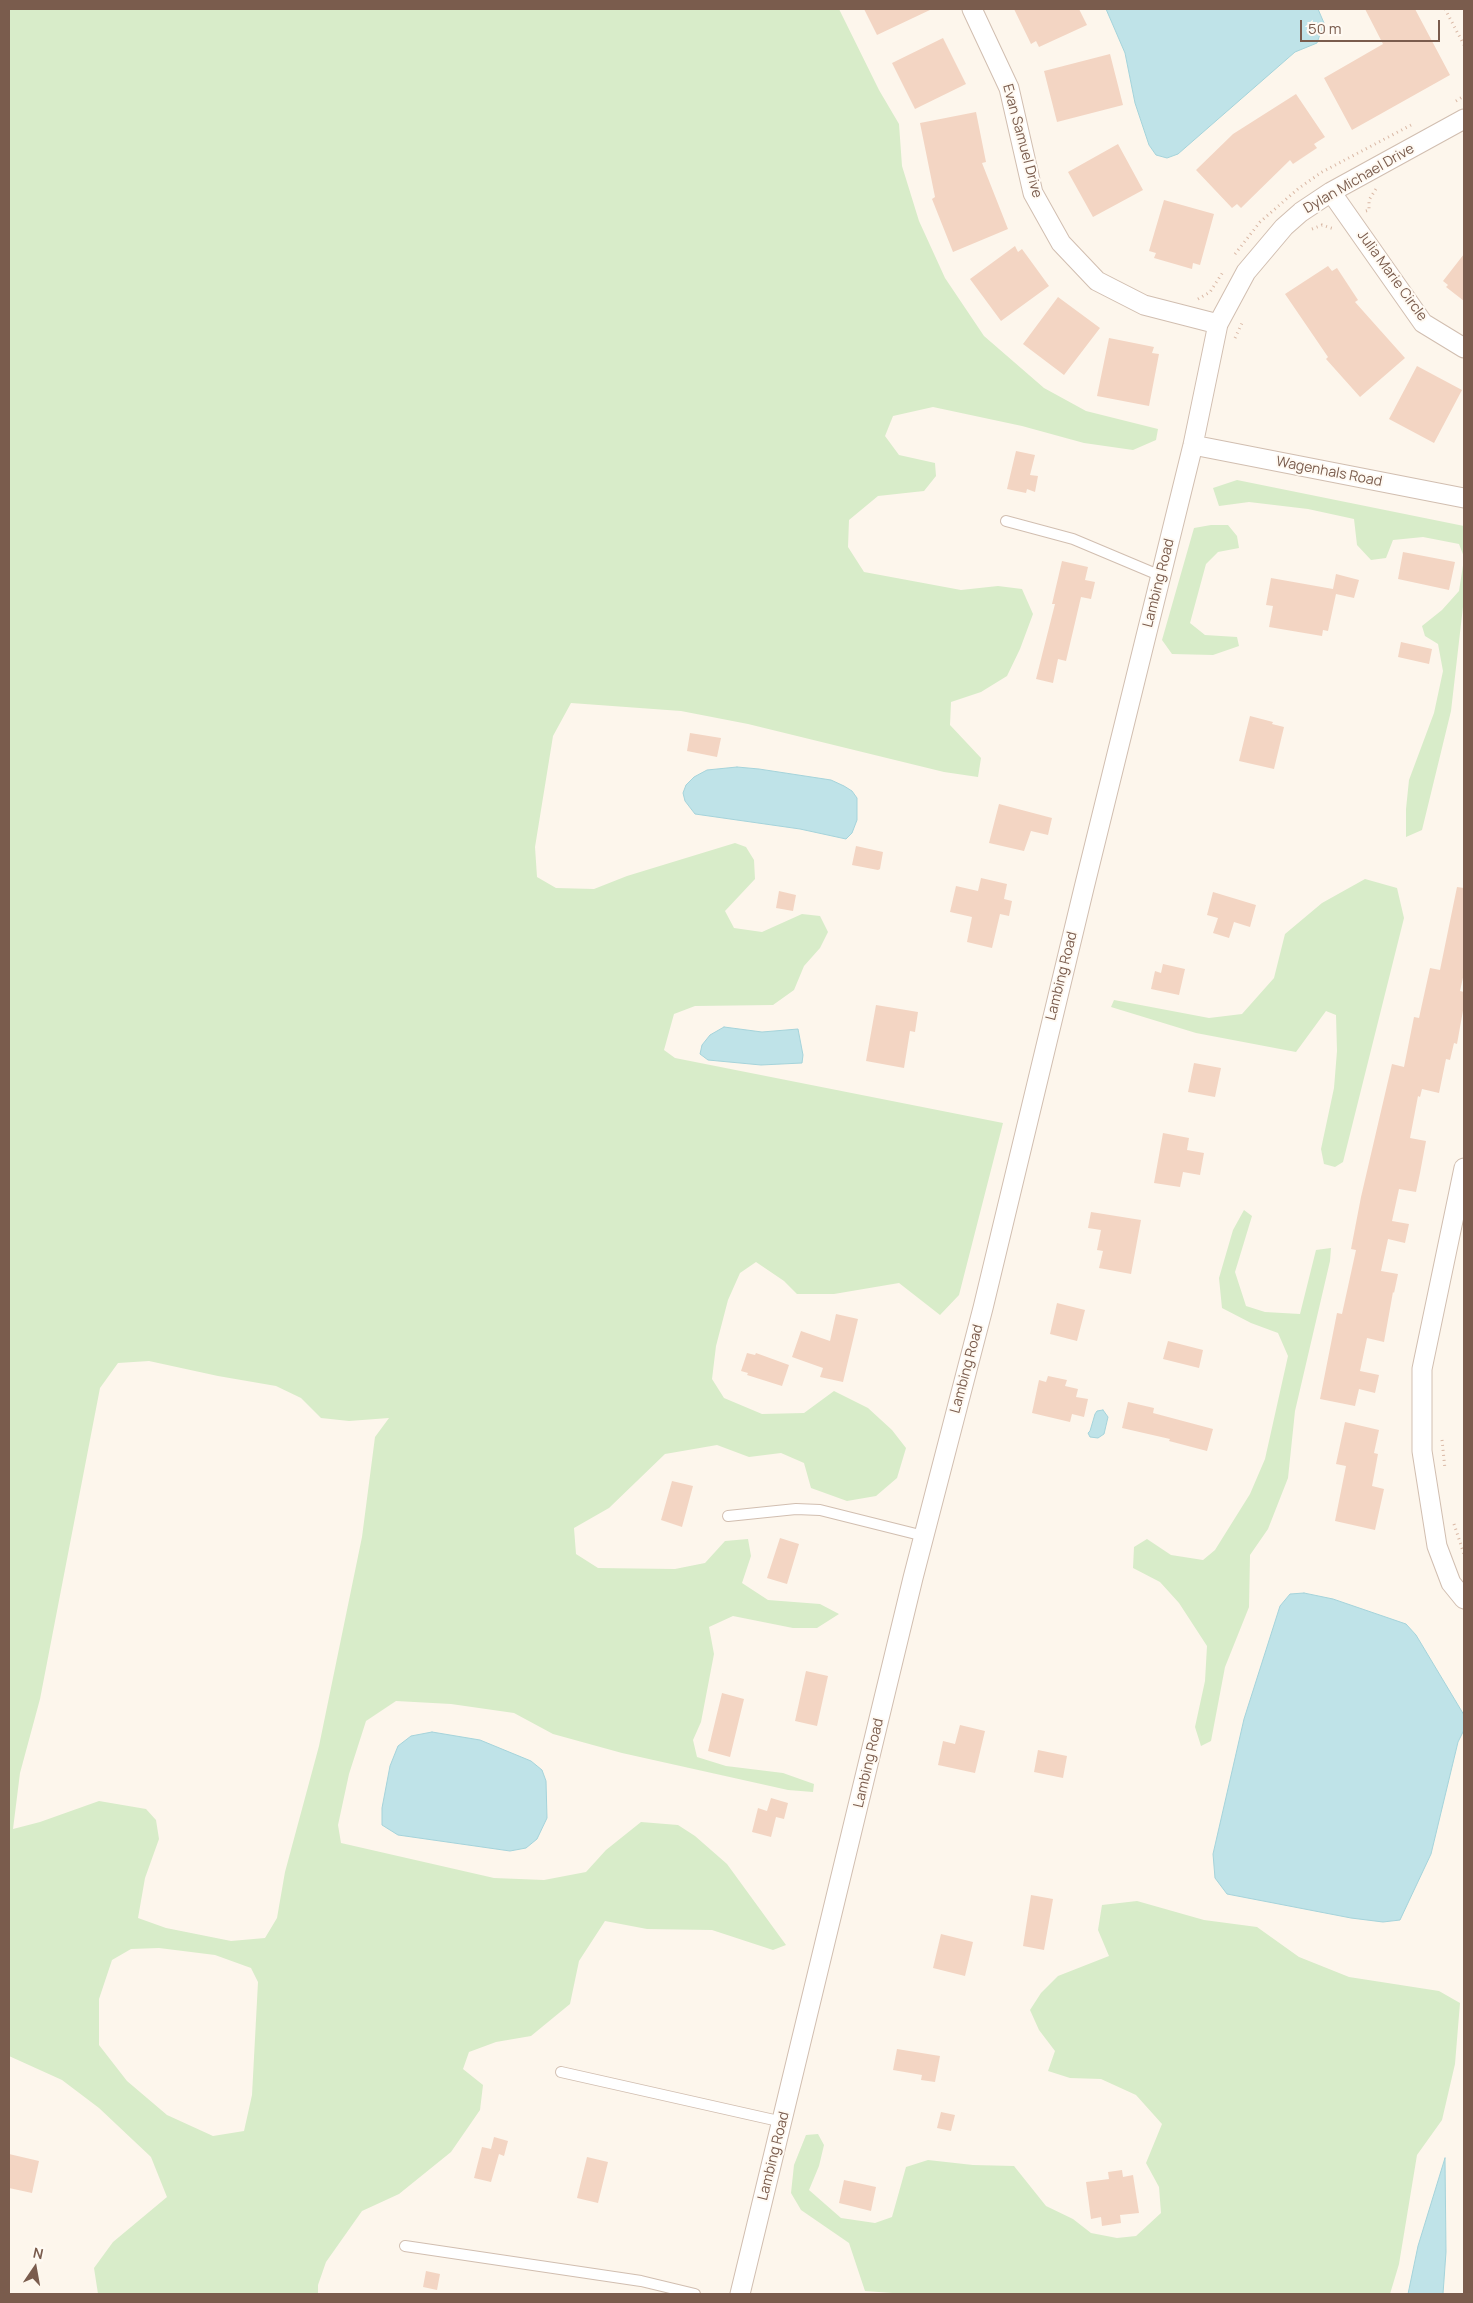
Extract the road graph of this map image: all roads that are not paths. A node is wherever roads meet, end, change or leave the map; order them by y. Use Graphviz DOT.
graph roads {
  1 [pos="972,9"];
  2 [pos="1464,119"];
  3 [pos="1331,192"];
  4 [pos="1218,324"];
  5 [pos="1464,348"];
  6 [pos="1194,445"];
  7 [pos="1464,498"];
  8 [pos="1006,521"];
  9 [pos="1161,576"];
  10 [pos="1464,1168"];
  11 [pos="728,1516"];
  12 [pos="924,1536"];
  13 [pos="1464,1600"];
  14 [pos="561,2072"];
  15 [pos="782,2122"];
  16 [pos="405,2246"];
  17 [pos="695,2294"];
  18 [pos="740,2294"];
  1 -- 4 [label="street, Evan Samuel Drive"];
  2 -- 3 [label="street, Dylan Michael Drive"];
  3 -- 4 [label="street, Dylan Michael Drive"];
  3 -- 5 [label="street, Julia Marie Circle"];
  4 -- 6 [label="street, Dylan Michael Drive"];
  6 -- 7 [label="street, Wagenhals Road"];
  6 -- 9 [label="street, Lambing Road"];
  8 -- 9 [label="lane"];
  9 -- 12 [label="street, Lambing Road"];
  10 -- 13 [label="street"];
  11 -- 12 [label="lane"];
  12 -- 15 [label="street, Lambing Road"];
  14 -- 15 [label="lane"];
  15 -- 18 [label="street, Lambing Road"];
  16 -- 17 [label="lane"];
}
